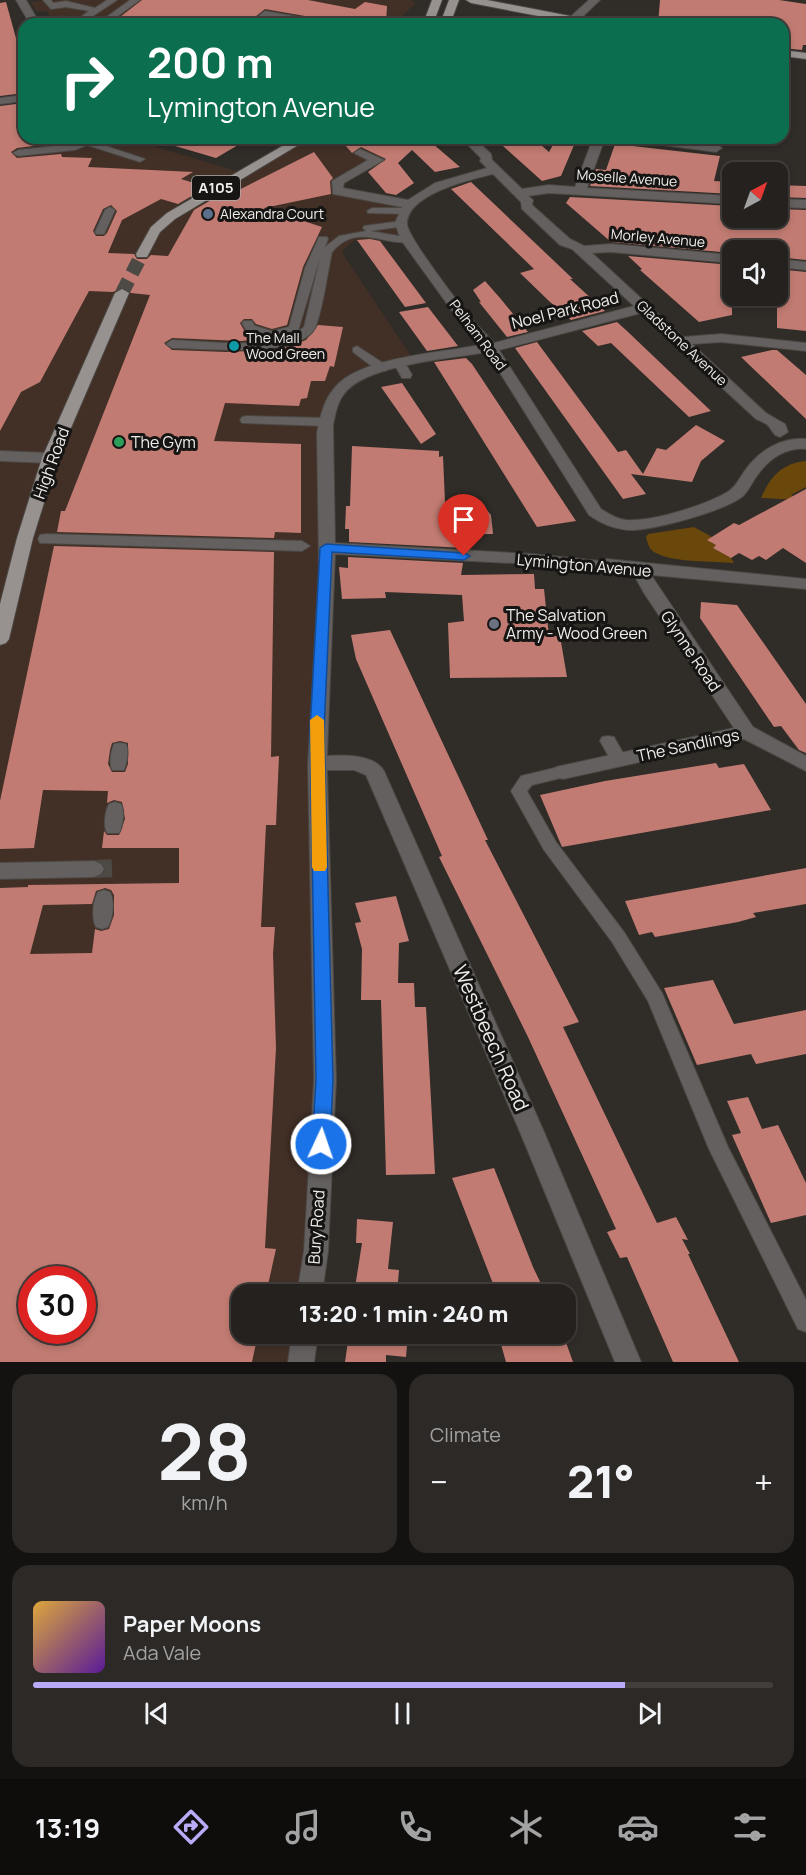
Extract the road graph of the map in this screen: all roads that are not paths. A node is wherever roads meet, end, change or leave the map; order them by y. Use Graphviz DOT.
graph roads {
  1 [pos="21,0"];
  2 [pos="47,0"];
  3 [pos="105,0"];
  4 [pos="113,0"];
  5 [pos="126,0"];
  6 [pos="136,0"];
  7 [pos="437,0"];
  8 [pos="454,0"];
  9 [pos="471,0"];
  10 [pos="491,0"];
  11 [pos="596,0"];
  12 [pos="70,2"];
  13 [pos="511,8"];
  14 [pos="95,10"];
  15 [pos="32,18"];
  16 [pos="84,18"];
  17 [pos="99,18"];
  18 [pos="110,18"];
  19 [pos="260,18"];
  20 [pos="288,18"];
  21 [pos="430,18"];
  22 [pos="447,18"];
  23 [pos="563,18"];
  24 [pos="575,18"];
  25 [pos="789,54"];
  26 [pos="806,56"];
  27 [pos="18,99"];
  28 [pos="0,101"];
  29 [pos="80,144"];
  30 [pos="95,144"];
  31 [pos="294,144"];
  32 [pos="461,144"];
  33 [pos="473,144"];
  34 [pos="597,144"];
  35 [pos="683,144"];
  36 [pos="98,146"];
  37 [pos="75,147"];
  38 [pos="716,148"];
  39 [pos="18,153"];
  40 [pos="360,153"];
  41 [pos="140,159"];
  42 [pos="491,165"];
  43 [pos="580,190"];
  44 [pos="523,196"];
  45 [pos="722,199"];
  46 [pos="788,203"];
  47 [pos="806,204"];
  48 [pos="110,210"];
  49 [pos="372,211"];
  50 [pos="406,213"];
  51 [pos="100,232"];
  52 [pos="407,240"];
  53 [pos="579,248"];
  54 [pos="142,254"];
  55 [pos="722,258"];
  56 [pos="788,264"];
  57 [pos="806,266"];
  58 [pos="122,293"];
  59 [pos="644,308"];
  60 [pos="248,323"];
  61 [pos="679,341"];
  62 [pos="171,344"];
  63 [pos="806,347"];
  64 [pos="489,348"];
  65 [pos="357,350"];
  66 [pos="382,368"];
  67 [pos="246,420"];
  68 [pos="326,422"];
  69 [pos="803,444"];
  70 [pos="0,456"];
  71 [pos="50,458"];
  72 [pos="46,539"];
  73 [pos="302,546"];
  74 [pos="326,548"];
  75 [pos="639,569"];
  76 [pos="806,584"];
  77 [pos="0,639"];
  78 [pos="746,732"];
  79 [pos="608,741"];
  80 [pos="120,748"];
  81 [pos="620,760"];
  82 [pos="317,764"];
  83 [pos="806,764"];
  84 [pos="118,766"];
  85 [pos="563,772"];
  86 [pos="115,808"];
  87 [pos="113,829"];
  88 [pos="94,869"];
  89 [pos="0,870"];
  90 [pos="104,897"];
  91 [pos="102,922"];
  92 [pos="311,1284"];
  93 [pos="806,1322"];
  94 [pos="304,1344"];
  95 [pos="301,1362"];
  96 [pos="627,1362"];
  1 -- 15 [label="street"];
  2 -- 12 [label="lane"];
  3 -- 14 [label="lane"];
  4 -- 14 [label="lane"];
  5 -- 17 [label="lane"];
  6 -- 18 [label="lane"];
  7 -- 21 [label="main road"];
  8 -- 22 [label="main road"];
  9 -- 13 [label="main road"];
  10 -- 13 [label="main road"];
  11 -- 24 [label="street"];
  12 -- 14 [label="lane"];
  13 -- 23 [label="main road"];
  14 -- 16 [label="lane"];
  19 -- 20 [label="lane"];
  25 -- 26 [label="main road"];
  27 -- 28 [label="street"];
  29 -- 37 [label="lane"];
  30 -- 36 [label="lane"];
  31 -- 54 [label="main road, A105"];
  32 -- 42 [label="street, Gladstone Avenue"];
  33 -- 42 [label="street, Gladstone Avenue"];
  34 -- 43 [label="street"];
  35 -- 38 [label="street"];
  36 -- 37 [label="lane"];
  36 -- 41 [label="lane"];
  37 -- 39 [label="lane"];
  40 -- 50 [label="street"];
  42 -- 44 [label="street, Gladstone Avenue"];
  42 -- 50 [label="street"];
  43 -- 44 [label="street, Moselle Avenue"];
  43 -- 45 [label="street, Moselle Avenue"];
  44 -- 53 [label="street, Gladstone Avenue"];
  46 -- 47 [label="street"];
  48 -- 51 [label="lane"];
  49 -- 50 [label="lane"];
  50 -- 52 [label="street, Pelham Road"];
  50 -- 60 [label="lane"];
  52 -- 62 [label="lane"];
  52 -- 64 [label="street, Pelham Road"];
  53 -- 55 [label="street, Morley Avenue"];
  53 -- 59 [label="street, Gladstone Avenue"];
  56 -- 57 [label="street"];
  58 -- 71 [label="main road, High Road"];
  59 -- 61 [label="street, Gladstone Avenue"];
  59 -- 64 [label="street, Noel Park Road"];
  61 -- 63 [label="street"];
  61 -- 69 [label="street, Gladstone Avenue"];
  64 -- 66 [label="street, Noel Park Road"];
  64 -- 69 [label="street, Pelham Road"];
  65 -- 66 [label="lane"];
  66 -- 68 [label="street, Noel Park Road"];
  67 -- 68 [label="lane"];
  68 -- 74 [label="street, Noel Park Road"];
  70 -- 71 [label="street"];
  71 -- 77 [label="main road, High Road"];
  72 -- 73 [label="street"];
  74 -- 75 [label="street, Lymington Avenue"];
  74 -- 82 [label="street, Bury Road"];
  75 -- 76 [label="street, Lymington Avenue"];
  75 -- 78 [label="street, Glynne Road"];
  78 -- 81 [label="street, The Sandlings"];
  78 -- 83 [label="street, The Sandlings"];
  79 -- 81 [label="lane"];
  80 -- 84 [label="lane"];
  81 -- 85 [label="street, The Sandlings"];
  82 -- 92 [label="street, Bury Road"];
  82 -- 96 [label="street, Westbeech Road"];
  85 -- 93 [label="lane"];
  86 -- 87 [label="lane"];
  88 -- 89 [label="street"];
  90 -- 91 [label="lane"];
  94 -- 95 [label="street"];
}
